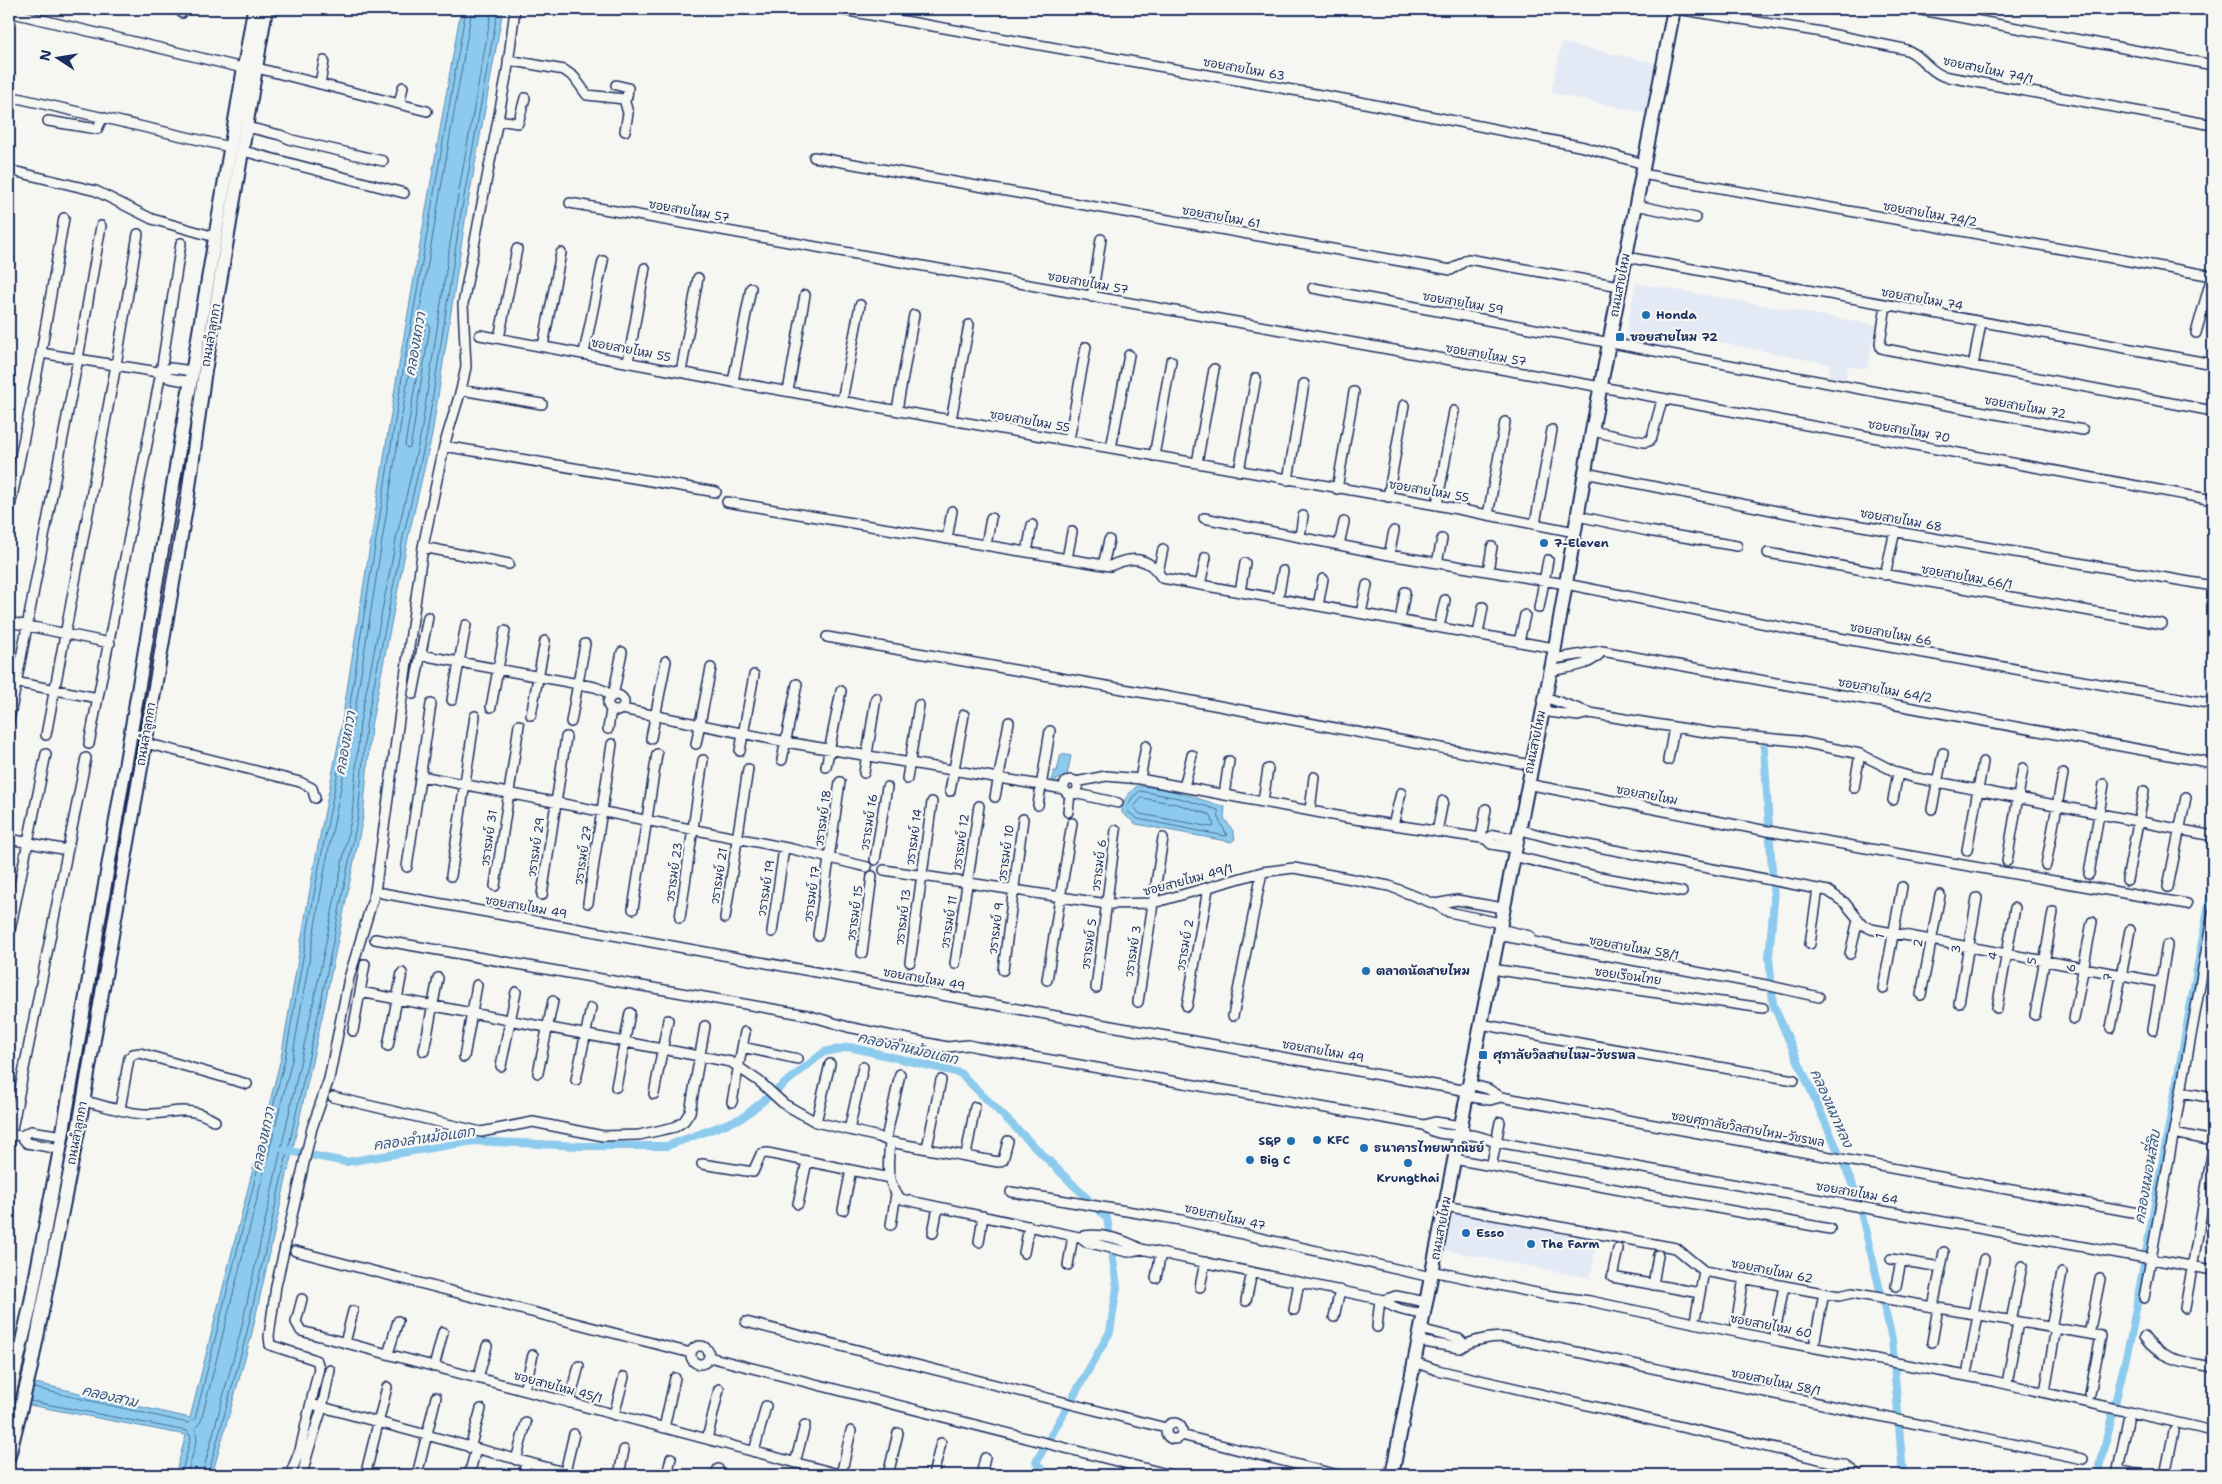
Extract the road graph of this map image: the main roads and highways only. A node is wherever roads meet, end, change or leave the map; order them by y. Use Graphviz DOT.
graph roads {
  1 [pos="255,9"];
  2 [pos="1676,9"];
  3 [pos="146,638"];
  4 [pos="162,640"];
  5 [pos="9,1396"];
  6 [pos="9,1456"];
  7 [pos="1392,1475"];
  1 -- 3 [label="main road, ถนนลำลูกกา"];
  1 -- 4 [label="main road, ถนนลำลูกกา"];
  2 -- 7 [label="main road, ถนนสายไหม"];
  3 -- 4 [label="main road"];
  3 -- 5 [label="main road, ถนนลำลูกกา"];
  4 -- 6 [label="main road, ถนนลำลูกกา"];
}
